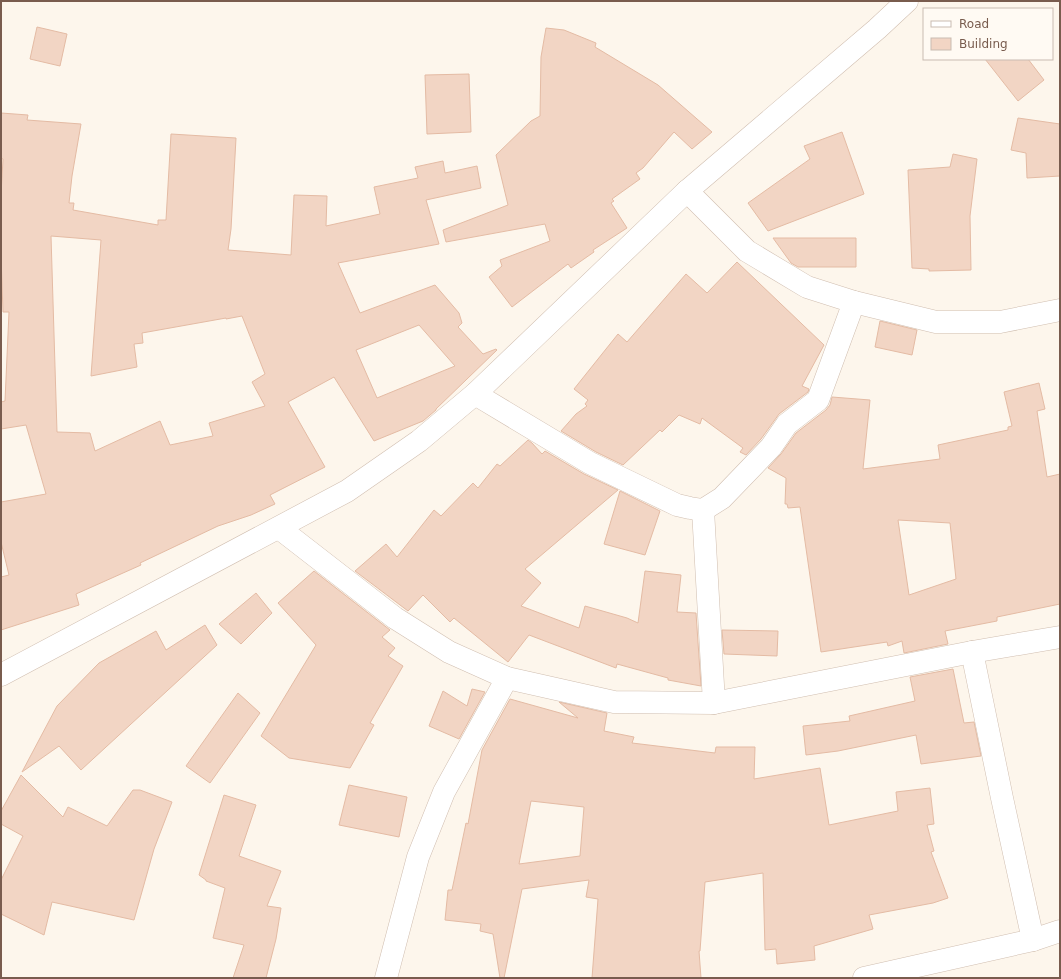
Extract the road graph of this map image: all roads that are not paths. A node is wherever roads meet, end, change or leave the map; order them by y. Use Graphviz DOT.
graph roads {
  1 [pos="907,1"];
  2 [pos="687,191"];
  3 [pos="854,302"];
  4 [pos="1060,310"];
  5 [pos="475,394"];
  6 [pos="703,510"];
  7 [pos="279,528"];
  8 [pos="1060,637"];
  9 [pos="972,652"];
  10 [pos="1,676"];
  11 [pos="507,678"];
  12 [pos="714,703"];
  13 [pos="1060,931"];
  14 [pos="1033,940"];
  15 [pos="386,978"];
  16 [pos="864,978"];
  1 -- 2 [label="street"];
  2 -- 3 [label="street"];
  2 -- 5 [label="street"];
  3 -- 4 [label="street"];
  3 -- 6 [label="street"];
  5 -- 6 [label="street"];
  5 -- 7 [label="street"];
  6 -- 12 [label="street"];
  7 -- 10 [label="street"];
  7 -- 11 [label="street"];
  8 -- 9 [label="street"];
  9 -- 12 [label="street"];
  9 -- 14 [label="street"];
  11 -- 12 [label="street"];
  11 -- 15 [label="street"];
  13 -- 14 [label="street"];
  14 -- 16 [label="street"];
}
